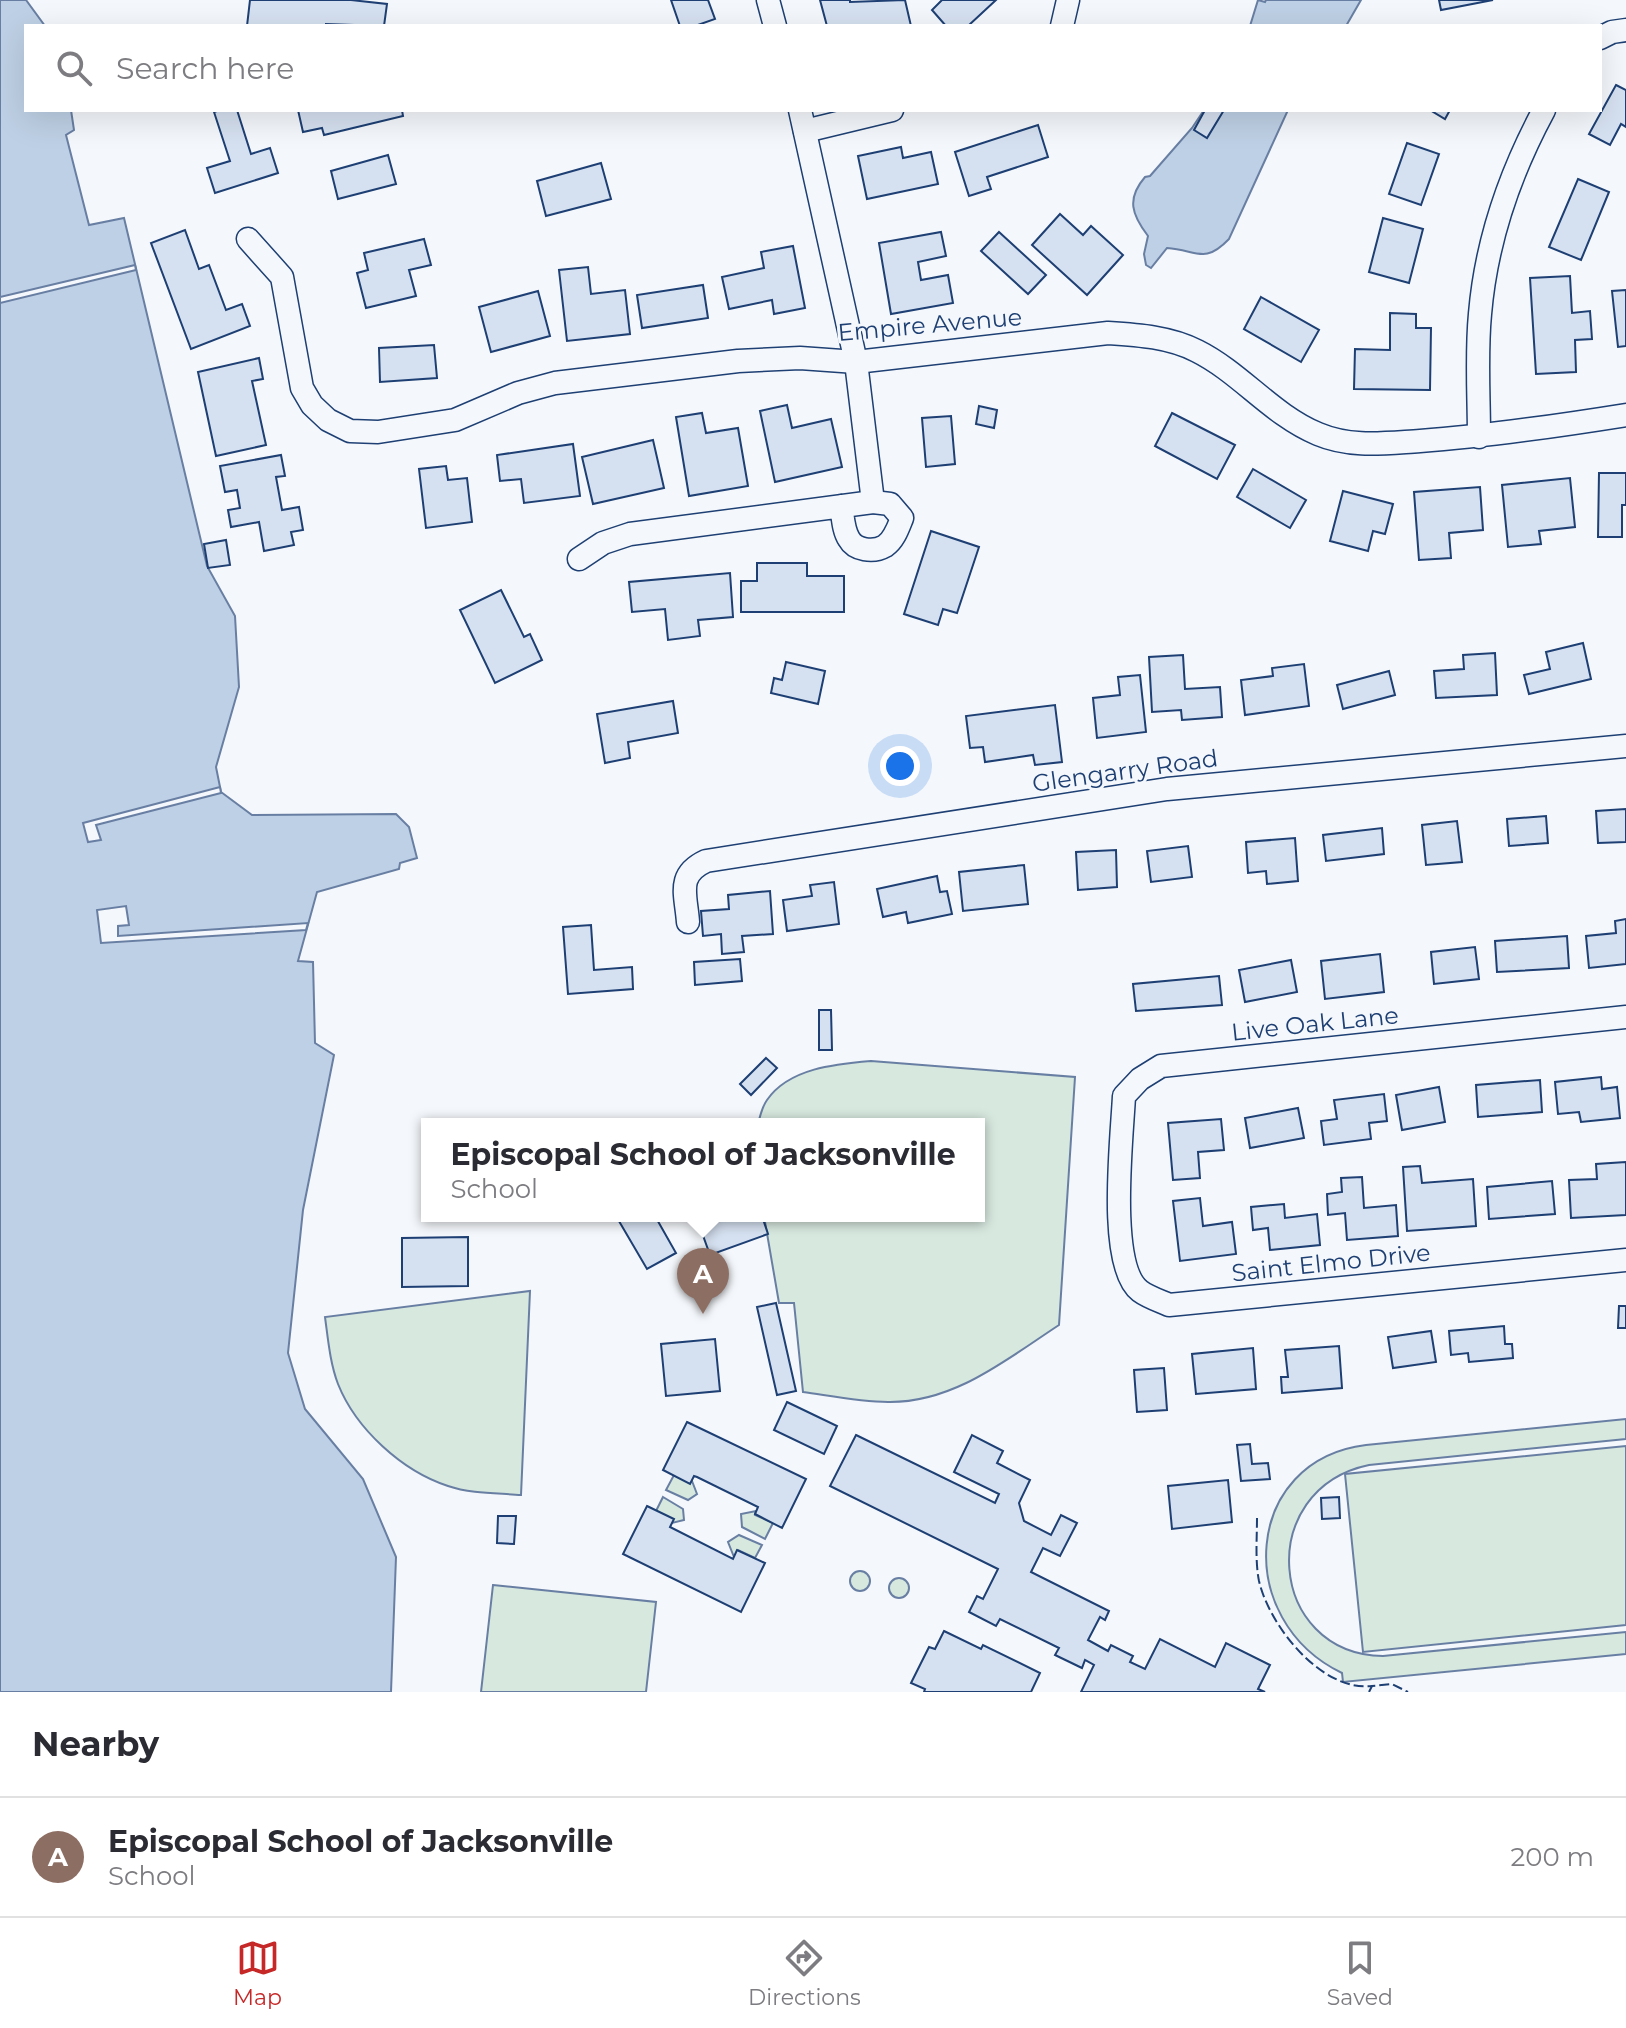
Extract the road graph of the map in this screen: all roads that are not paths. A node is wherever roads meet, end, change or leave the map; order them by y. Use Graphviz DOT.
graph roads {
  1 [pos="768,0"];
  2 [pos="1068,0"];
  3 [pos="774,24"];
  4 [pos="1062,24"];
  5 [pos="1626,30"];
  6 [pos="1602,37"];
  7 [pos="876,112"];
  8 [pos="1543,112"];
  9 [pos="802,121"];
  10 [pos="248,239"];
  11 [pos="856,362"];
  12 [pos="1626,415"];
  13 [pos="1479,437"];
  14 [pos="873,502"];
  15 [pos="841,506"];
  16 [pos="579,559"];
  17 [pos="1626,746"];
  18 [pos="688,922"];
  19 [pos="1626,1017"];
  20 [pos="1119,1200"];
  21 [pos="1626,1260"];
  1 -- 3 [label="street"];
  2 -- 4 [label="street"];
  5 -- 6 [label="street"];
  7 -- 9 [label="street"];
  8 -- 13 [label="street"];
  9 -- 11 [label="street"];
  10 -- 11 [label="street, Empire Avenue"];
  11 -- 13 [label="street, Empire Avenue"];
  11 -- 14 [label="street"];
  12 -- 13 [label="street, Empire Avenue"];
  14 -- 15 [label="street"];
  14 -- 15 [label="street"];
  15 -- 16 [label="street"];
  17 -- 18 [label="street, Glengarry Road"];
  19 -- 20 [label="street, Live Oak Lane"];
  20 -- 21 [label="street, Saint Elmo Drive"];
}
